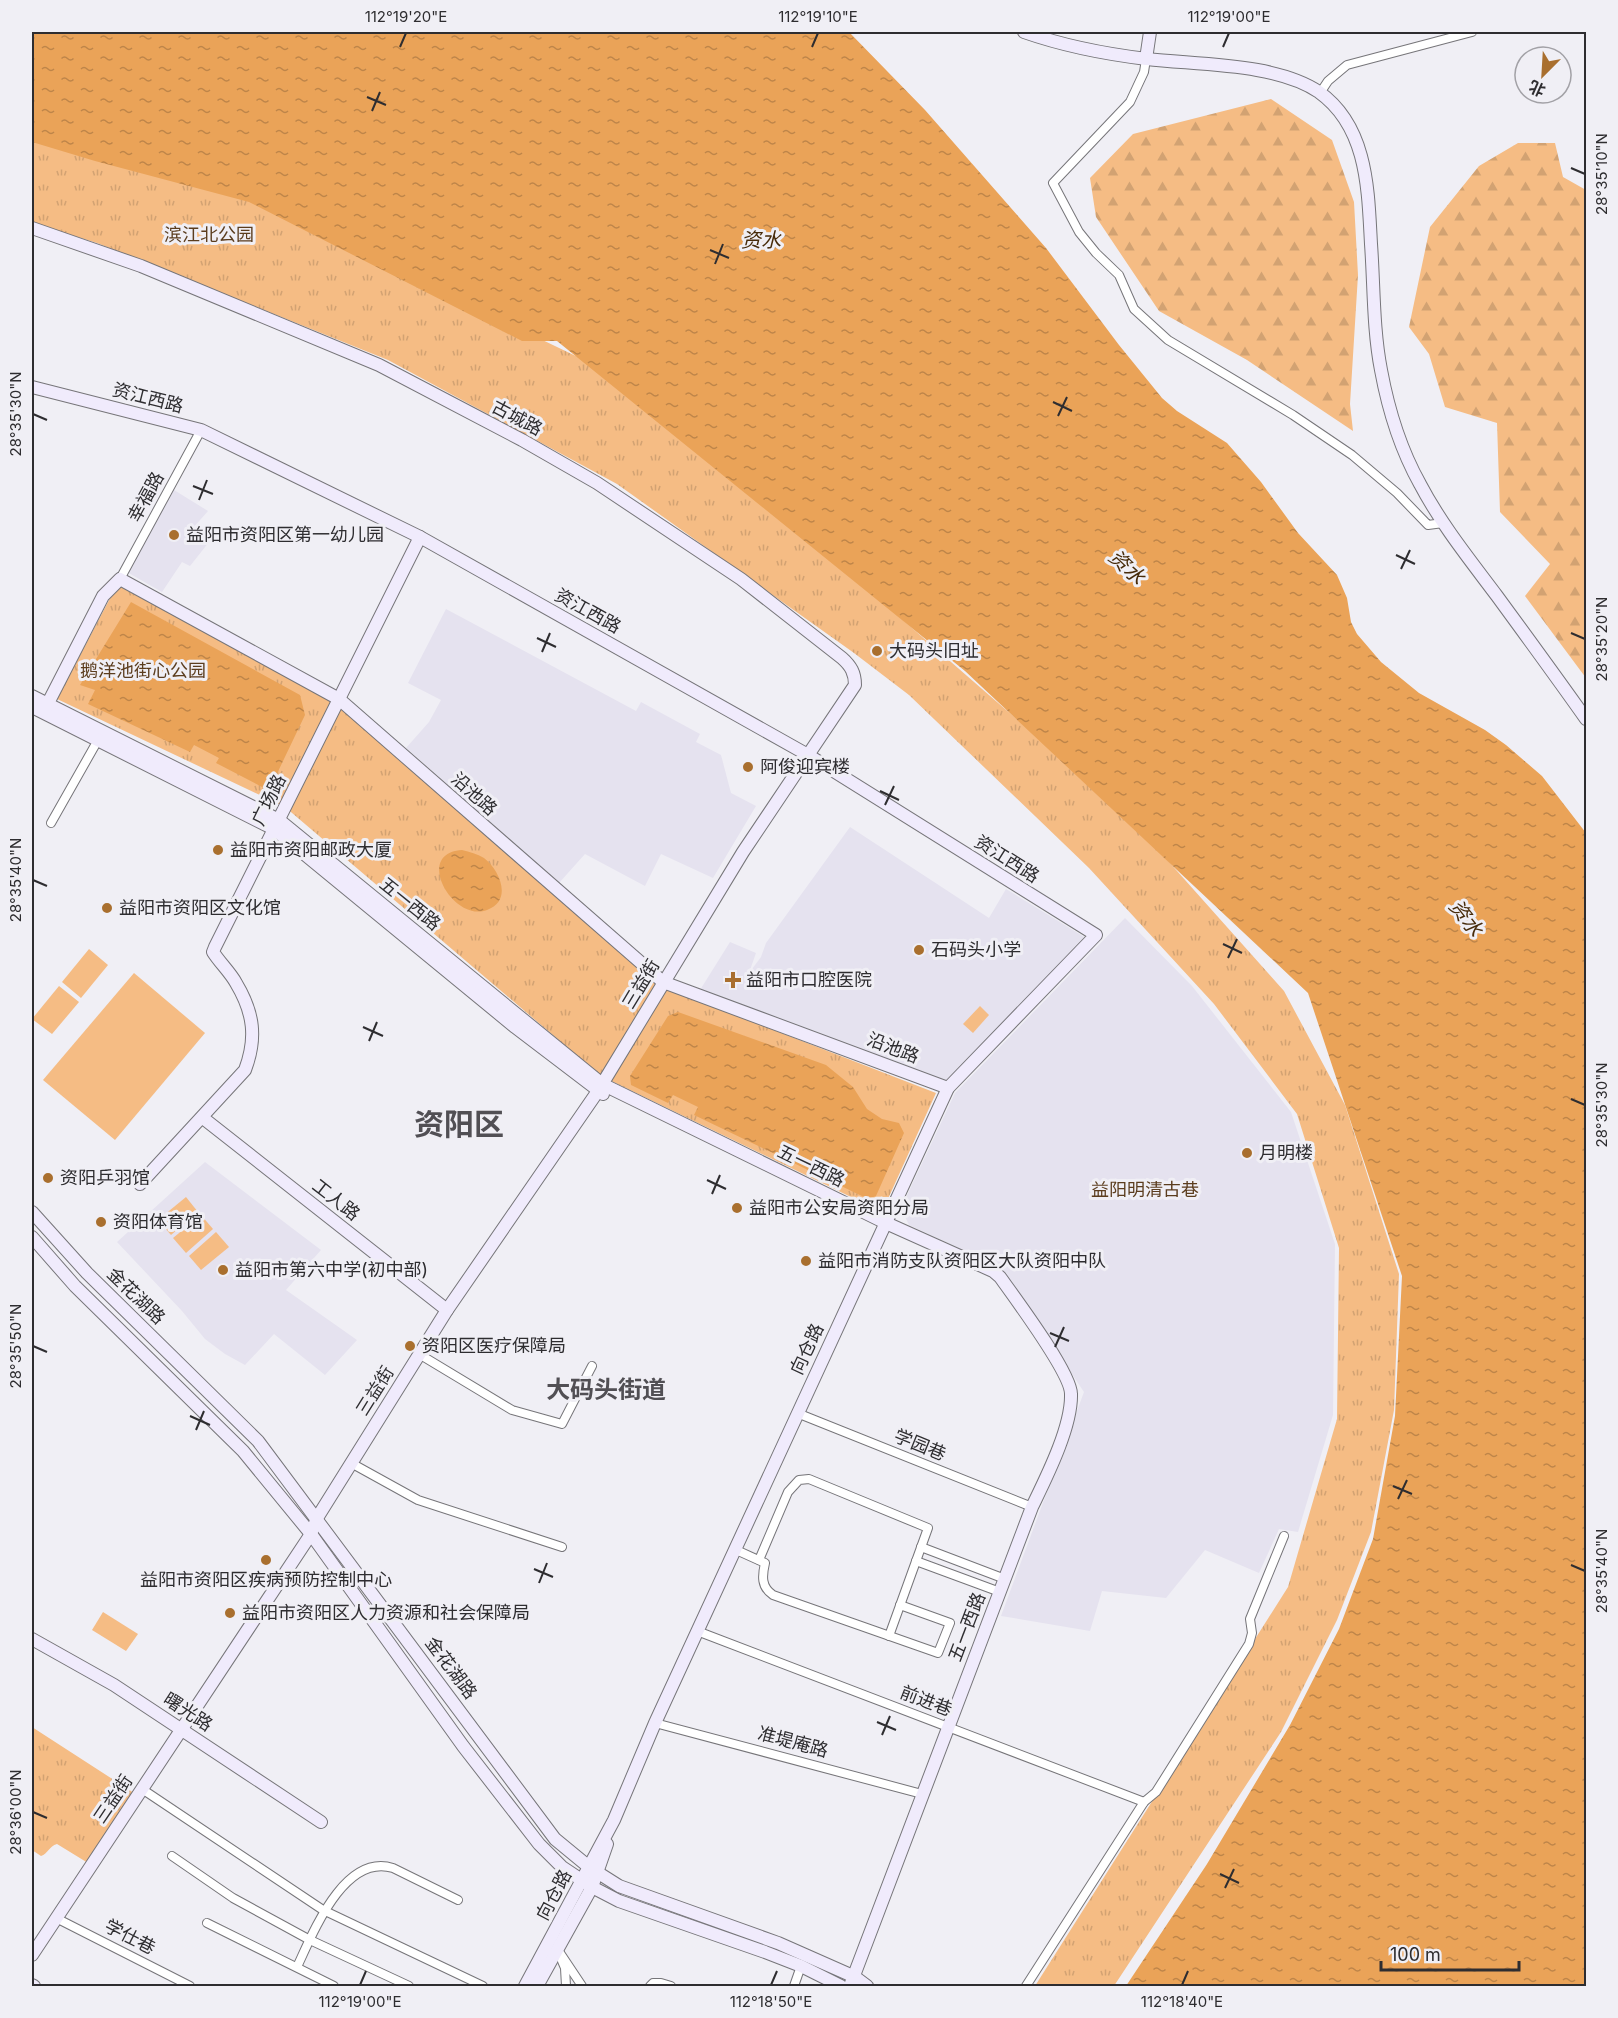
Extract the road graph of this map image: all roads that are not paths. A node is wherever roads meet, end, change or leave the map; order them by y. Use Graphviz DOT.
graph roads {
  1 [pos="1024,32"];
  2 [pos="1150,32"];
  3 [pos="1472,32"];
  4 [pos="1146,59"];
  5 [pos="1320,93"];
  6 [pos="32,228"];
  7 [pos="32,387"];
  8 [pos="201,430"];
  9 [pos="1443,523"];
  10 [pos="420,537"];
  11 [pos="120,579"];
  12 [pos="32,696"];
  13 [pos="339,699"];
  14 [pos="41,708"];
  15 [pos="1587,719"];
  16 [pos="98,740"];
  17 [pos="808,755"];
  18 [pos="51,823"];
  19 [pos="277,825"];
  20 [pos="1096,935"];
  21 [pos="663,982"];
  22 [pos="600,1088"];
  23 [pos="948,1088"];
  24 [pos="203,1118"];
  25 [pos="140,1184"];
  26 [pos="32,1212"];
  27 [pos="884,1227"];
  28 [pos="32,1238"];
  29 [pos="447,1310"];
  30 [pos="419,1354"];
  31 [pos="592,1366"];
  32 [pos="797,1413"];
  33 [pos="351,1463"];
  34 [pos="1032,1507"];
  35 [pos="317,1518"];
  36 [pos="311,1534"];
  37 [pos="1284,1536"];
  38 [pos="562,1547"];
  39 [pos="921,1547"];
  40 [pos="734,1550"];
  41 [pos="759,1560"];
  42 [pos="916,1561"];
  43 [pos="1005,1579"];
  44 [pos="1000,1592"];
  45 [pos="900,1605"];
  46 [pos="697,1631"];
  47 [pos="889,1636"];
  48 [pos="32,1639"];
  49 [pos="655,1723"];
  50 [pos="949,1727"];
  51 [pos="182,1729"];
  52 [pos="142,1789"];
  53 [pos="922,1794"];
  54 [pos="1144,1802"];
  55 [pos="321,1822"];
  56 [pos="172,1856"];
  57 [pos="593,1870"];
  58 [pos="587,1884"];
  59 [pos="458,1900"];
  60 [pos="324,1910"];
  61 [pos="56,1918"];
  62 [pos="207,1923"];
  63 [pos="310,1941"];
  64 [pos="558,1950"];
  65 [pos="32,1955"];
  66 [pos="801,1966"];
  67 [pos="297,1967"];
  68 [pos="853,1982"];
  69 [pos="190,1986"];
  70 [pos="334,1986"];
  71 [pos="409,1986"];
  72 [pos="483,1986"];
  73 [pos="525,1986"];
  74 [pos="537,1986"];
  75 [pos="566,1986"];
  76 [pos="582,1986"];
  77 [pos="650,1986"];
  78 [pos="671,1986"];
  79 [pos="794,1986"];
  80 [pos="841,1986"];
  81 [pos="867,1986"];
  82 [pos="1026,1986"];
  1 -- 4 [label="street"];
  2 -- 4 [label="street"];
  3 -- 5 [label="street"];
  4 -- 5 [label="street"];
  4 -- 9 [label="street"];
  5 -- 9 [label="street"];
  6 -- 17 [label="street, 古城路"];
  7 -- 8 [label="street, 资江西路"];
  8 -- 10 [label="street, 资江西路"];
  8 -- 11 [label="street, 幸福路"];
  9 -- 15 [label="street"];
  10 -- 13 [label="street, 广场路"];
  10 -- 17 [label="street, 资江西路"];
  11 -- 13 [label="street, 沿池路"];
  11 -- 14 [label="street"];
  12 -- 14 [label="street"];
  13 -- 19 [label="street, 广场路"];
  13 -- 21 [label="street, 沿池路"];
  14 -- 16 [label="street"];
  14 -- 19 [label="street"];
  16 -- 18 [label="street"];
  16 -- 19 [label="street"];
  17 -- 20 [label="street, 资江西路"];
  17 -- 21 [label="street, 三益街"];
  19 -- 22 [label="street, 五一西路"];
  19 -- 24 [label="street, 广场路"];
  20 -- 23 [label="street, 向仓路"];
  21 -- 22 [label="street, 三益街"];
  21 -- 23 [label="street, 沿池路"];
  22 -- 27 [label="street, 五一西路"];
  22 -- 29 [label="street, 三益街"];
  23 -- 27 [label="street, 向仓路"];
  24 -- 25 [label="street, 广场路"];
  24 -- 29 [label="street, 工人路"];
  26 -- 35 [label="street, 金花湖路"];
  27 -- 32 [label="street, 向仓路"];
  27 -- 34 [label="street, 五一西路"];
  28 -- 36 [label="street"];
  29 -- 30 [label="street, 三益街"];
  30 -- 31 [label="street"];
  30 -- 33 [label="street, 三益街"];
  32 -- 34 [label="street, 学园巷"];
  32 -- 40 [label="street, 向仓路"];
  33 -- 35 [label="street, 三益街"];
  33 -- 38 [label="street"];
  34 -- 43 [label="street, 五一西路"];
  35 -- 36 [label="street, 三益街"];
  35 -- 57 [label="street, 金花湖路"];
  36 -- 51 [label="street, 三益街"];
  36 -- 58 [label="street"];
  37 -- 54 [label="street"];
  39 -- 41 [label="street"];
  39 -- 42 [label="street"];
  39 -- 43 [label="street"];
  40 -- 41 [label="street"];
  40 -- 46 [label="street, 向仓路"];
  41 -- 47 [label="street"];
  42 -- 44 [label="street"];
  42 -- 45 [label="street"];
  43 -- 44 [label="street, 五一西路"];
  44 -- 50 [label="street, 五一西路"];
  45 -- 47 [label="street"];
  45 -- 47 [label="street"];
  46 -- 49 [label="street, 向仓路"];
  46 -- 50 [label="street, 前进巷"];
  48 -- 51 [label="street, 曙光路"];
  49 -- 53 [label="street, 准堤庵路"];
  49 -- 57 [label="street, 向仓路"];
  50 -- 53 [label="street, 五一西路"];
  50 -- 54 [label="street, 前进巷"];
  51 -- 52 [label="street, 三益街"];
  51 -- 55 [label="street, 曙光路"];
  52 -- 60 [label="street"];
  52 -- 61 [label="street, 三益街"];
  53 -- 68 [label="street, 五一西路"];
  54 -- 82 [label="street"];
  56 -- 63 [label="street"];
  57 -- 58 [label="street, 向仓路"];
  57 -- 68 [label="street, 金花湖路"];
  58 -- 64 [label="street, 向仓路"];
  58 -- 66 [label="street"];
  58 -- 73 [label="street, 向仓路"];
  59 -- 60 [label="street"];
  60 -- 63 [label="street"];
  60 -- 72 [label="street"];
  61 -- 65 [label="street, 三益街"];
  61 -- 69 [label="street, 学仕巷"];
  62 -- 67 [label="street"];
  63 -- 67 [label="street"];
  63 -- 71 [label="street"];
  64 -- 74 [label="street, 向仓路"];
  64 -- 75 [label="street"];
  64 -- 76 [label="street"];
  66 -- 79 [label="street"];
  66 -- 80 [label="street"];
  67 -- 70 [label="street"];
  68 -- 81 [label="street, 金花湖路"];
  77 -- 78 [label="street"];
}
